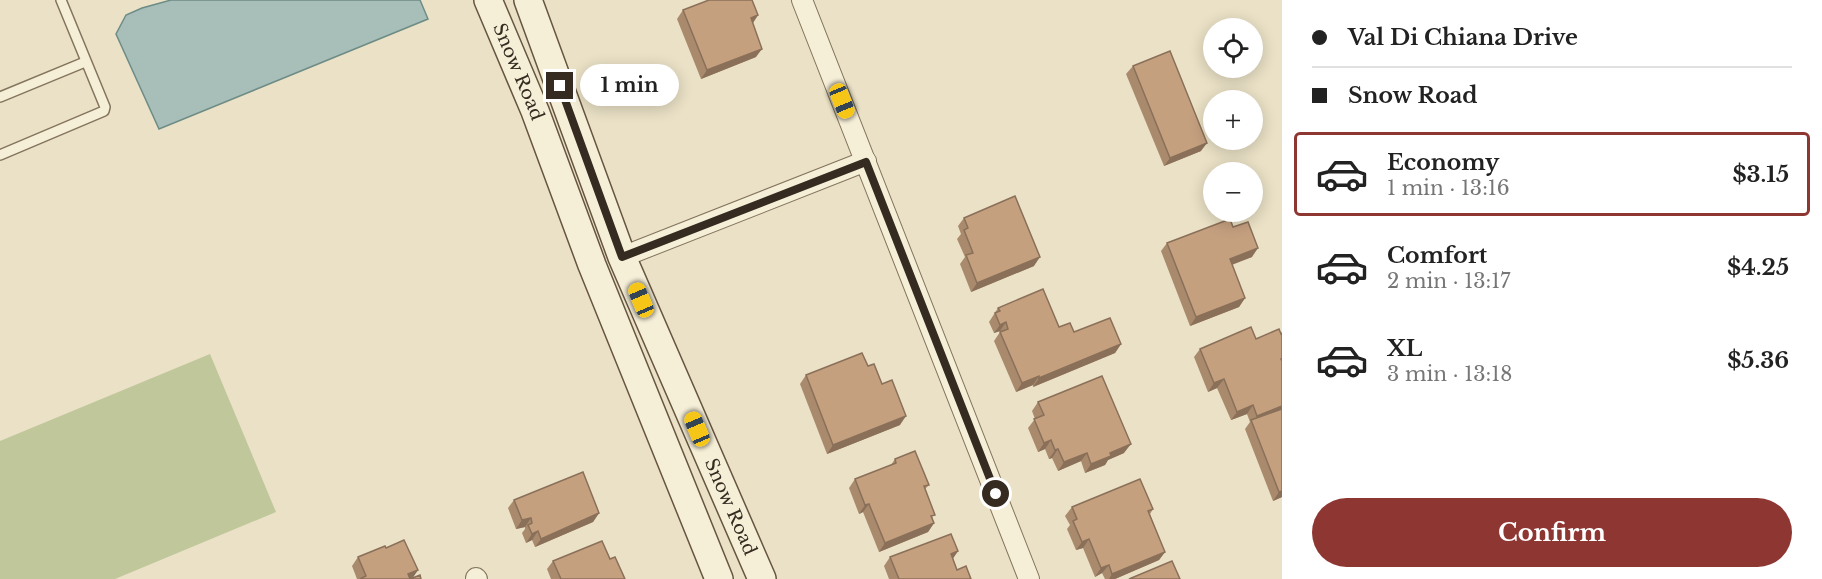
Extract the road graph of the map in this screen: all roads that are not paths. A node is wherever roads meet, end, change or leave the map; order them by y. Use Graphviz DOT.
graph roads {
  1 [pos="61,0"];
  2 [pos="488,0"];
  3 [pos="528,0"];
  4 [pos="802,0"];
  5 [pos="85,62"];
  6 [pos="0,97"];
  7 [pos="0,155"];
  8 [pos="866,162"];
  9 [pos="622,257"];
  10 [pos="719,579"];
  11 [pos="762,579"];
  12 [pos="1029,579"];
  1 -- 5 [label="lane"];
  2 -- 10 [label="main road, Snow Road"];
  3 -- 9 [label="main road, Snow Road"];
  4 -- 8 [label="street"];
  5 -- 6 [label="lane"];
  5 -- 7 [label="lane"];
  8 -- 9 [label="street"];
  8 -- 12 [label="street"];
  9 -- 11 [label="main road, Snow Road"];
}
